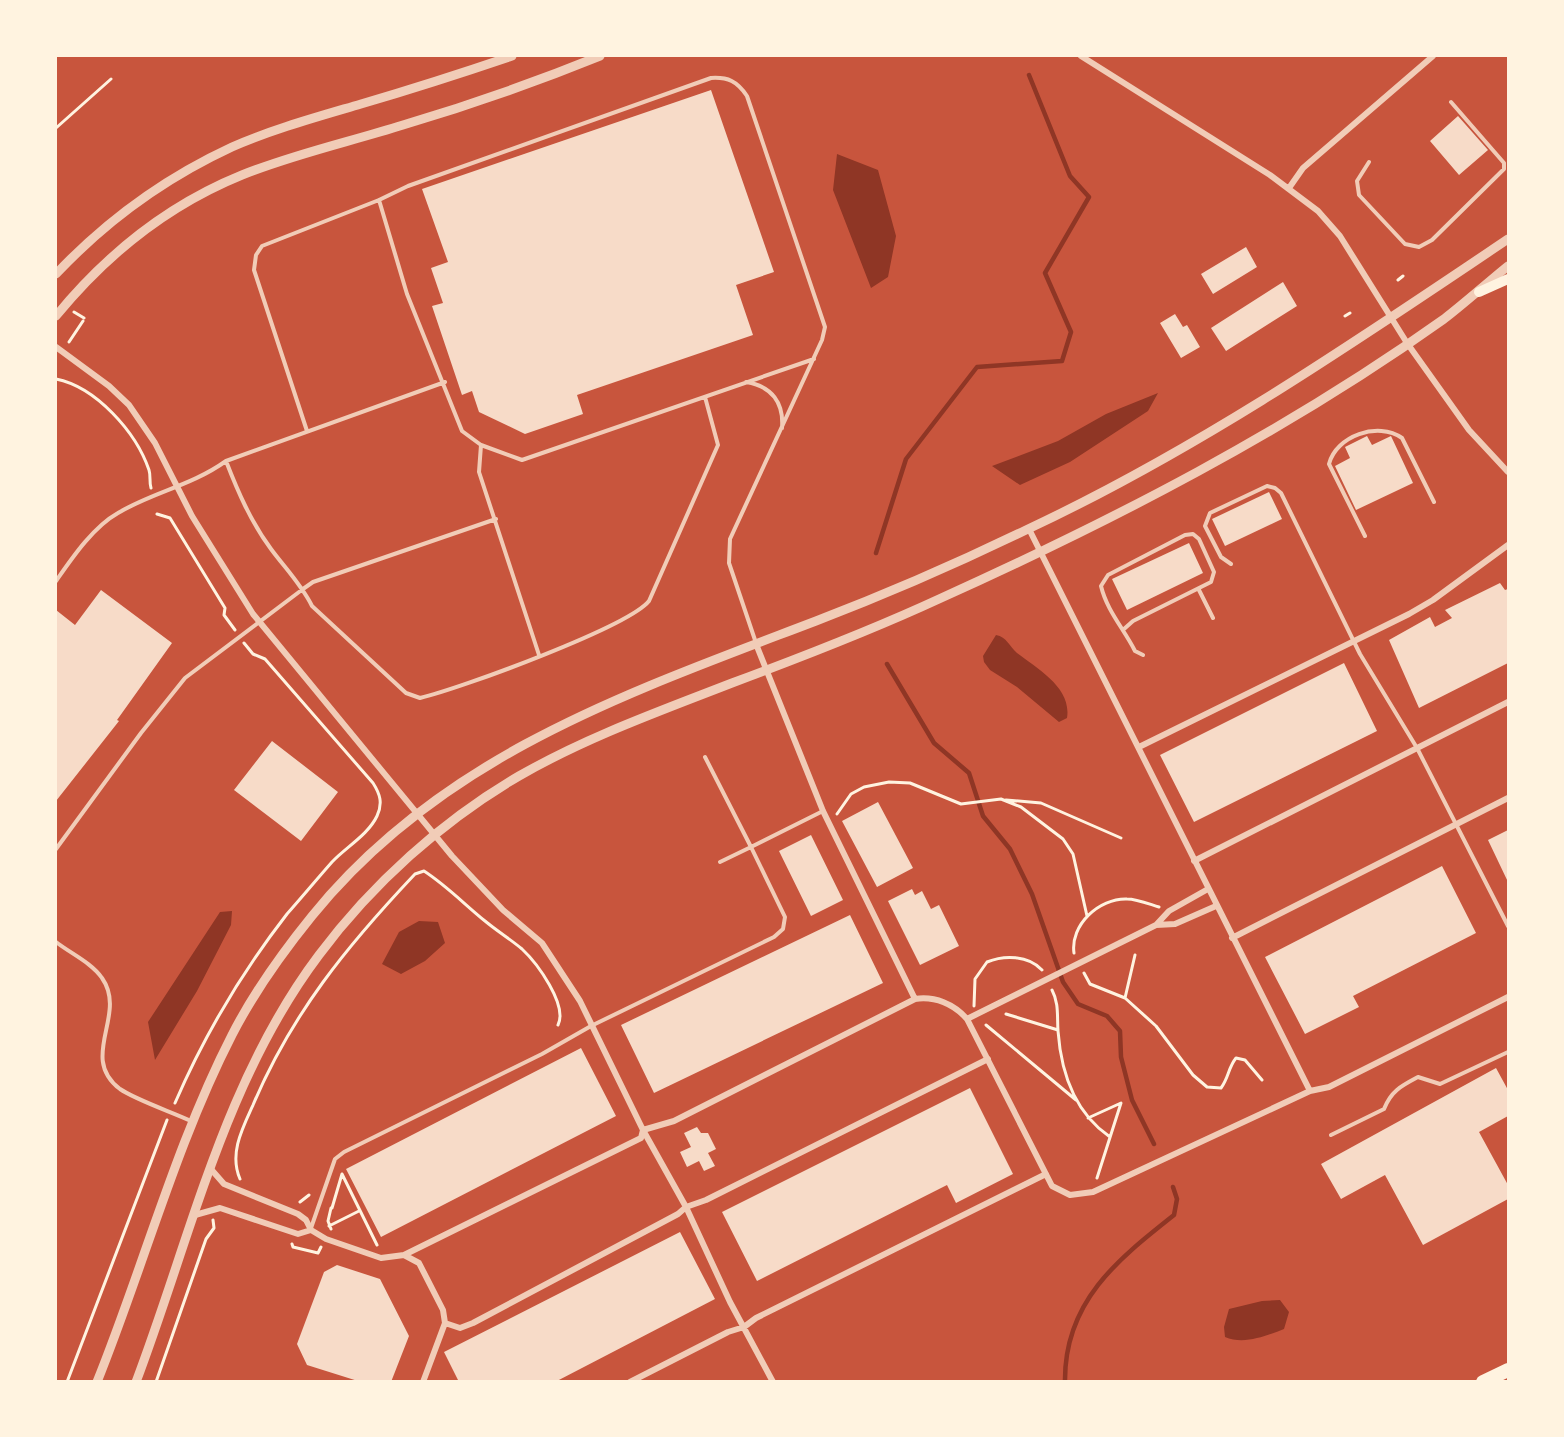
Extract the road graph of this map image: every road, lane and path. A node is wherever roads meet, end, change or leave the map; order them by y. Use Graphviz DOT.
graph roads {
  1 [pos="512,56"];
  2 [pos="600,56"];
  3 [pos="1081,56"];
  4 [pos="1433,56"];
  5 [pos="111,79"];
  6 [pos="1451,102"];
  7 [pos="56,128"];
  8 [pos="1369,162"];
  9 [pos="1288,188"];
  10 [pos="379,200"];
  11 [pos="1509,240"];
  12 [pos="1509,266"];
  13 [pos="56,274"];
  14 [pos="1403,276"];
  15 [pos="1509,279"];
  16 [pos="1398,280"];
  17 [pos="1479,291"];
  18 [pos="1350,313"];
  19 [pos="56,316"];
  20 [pos="1345,316"];
  21 [pos="1391,318"];
  22 [pos="1407,343"];
  23 [pos="56,347"];
  24 [pos="814,359"];
  25 [pos="56,379"];
  26 [pos="746,381"];
  27 [pos="445,382"];
  28 [pos="705,397"];
  29 [pos="307,431"];
  30 [pos="782,432"];
  31 [pos="481,445"];
  32 [pos="226,461"];
  33 [pos="1509,472"];
  34 [pos="177,488"];
  35 [pos="155,497"];
  36 [pos="1434,502"];
  37 [pos="496,519"];
  38 [pos="1029,529"];
  39 [pos="1365,536"];
  40 [pos="1509,545"];
  41 [pos="1041,553"];
  42 [pos="1231,564"];
  43 [pos="56,581"];
  44 [pos="303,589"];
  45 [pos="1199,590"];
  46 [pos="1214,618"];
  47 [pos="260,622"];
  48 [pos="1124,629"];
  49 [pos="240,637"];
  50 [pos="1354,641"];
  51 [pos="756,644"];
  52 [pos="539,655"];
  53 [pos="1143,655"];
  54 [pos="766,670"];
  55 [pos="1509,702"];
  56 [pos="1139,747"];
  57 [pos="1417,748"];
  58 [pos="705,757"];
  59 [pos="1509,798"];
  60 [pos="1001,799"];
  61 [pos="823,811"];
  62 [pos="417,814"];
  63 [pos="836,815"];
  64 [pos="1457,826"];
  65 [pos="434,835"];
  66 [pos="1121,838"];
  67 [pos="751,847"];
  68 [pos="56,849"];
  69 [pos="1194,861"];
  70 [pos="720,862"];
  71 [pos="1208,889"];
  72 [pos="1216,906"];
  73 [pos="1159,907"];
  74 [pos="1087,916"];
  75 [pos="1156,925"];
  76 [pos="1509,926"];
  77 [pos="1232,938"];
  78 [pos="56,942"];
  79 [pos="1135,955"];
  80 [pos="1077,959"];
  81 [pos="1081,967"];
  82 [pos="1044,976"];
  83 [pos="1048,984"];
  84 [pos="1509,997"];
  85 [pos="1125,998"];
  86 [pos="915,999"];
  87 [pos="975,1007"];
  88 [pos="1006,1014"];
  89 [pos="967,1019"];
  90 [pos="986,1024"];
  91 [pos="558,1025"];
  92 [pos="591,1026"];
  93 [pos="1058,1030"];
  94 [pos="1509,1052"];
  95 [pos="988,1059"];
  96 [pos="1262,1080"];
  97 [pos="1310,1091"];
  98 [pos="1077,1101"];
  99 [pos="171,1111"];
  100 [pos="1088,1118"];
  101 [pos="194,1122"];
  102 [pos="643,1130"];
  103 [pos="1331,1135"];
  104 [pos="1110,1137"];
  105 [pos="234,1167"];
  106 [pos="210,1168"];
  107 [pos="1099,1173"];
  108 [pos="1046,1174"];
  109 [pos="224,1184"];
  110 [pos="244,1184"];
  111 [pos="309,1195"];
  112 [pos="295,1203"];
  113 [pos="686,1207"];
  114 [pos="332,1208"];
  115 [pos="216,1209"];
  116 [pos="360,1210"];
  117 [pos="195,1215"];
  118 [pos="311,1230"];
  119 [pos="341,1233"];
  120 [pos="368,1243"];
  121 [pos="404,1255"];
  122 [pos="445,1323"];
  123 [pos="744,1327"];
  124 [pos="1509,1370"];
  125 [pos="67,1382"];
  126 [pos="96,1382"];
  127 [pos="136,1382"];
  128 [pos="156,1382"];
  129 [pos="423,1382"];
  130 [pos="630,1382"];
  131 [pos="773,1382"];
  132 [pos="1483,1382"];
  1 -- 13 [label="street"];
  2 -- 19 [label="street"];
  3 -- 9 [label="street"];
  4 -- 9 [label="street"];
  5 -- 7 [label="path"];
  6 -- 8 [label="lane"];
  9 -- 21 [label="street"];
  10 -- 24 [label="lane"];
  10 -- 27 [label="lane"];
  10 -- 29 [label="lane"];
  11 -- 21 [label="street"];
  12 -- 17 [label="street"];
  14 -- 16 [label="path"];
  15 -- 17 [label="main road"];
  17 -- 22 [label="street"];
  18 -- 20 [label="path"];
  21 -- 22 [label="street"];
  21 -- 38 [label="street"];
  22 -- 33 [label="street"];
  22 -- 41 [label="street"];
  23 -- 34 [label="street"];
  24 -- 26 [label="lane"];
  24 -- 30 [label="lane"];
  25 -- 35 [label="path"];
  26 -- 28 [label="lane"];
  26 -- 30 [label="lane"];
  27 -- 29 [label="lane"];
  27 -- 31 [label="lane"];
  28 -- 31 [label="lane"];
  28 -- 52 [label="lane"];
  29 -- 32 [label="lane"];
  30 -- 51 [label="lane"];
  31 -- 37 [label="lane"];
  32 -- 34 [label="lane"];
  32 -- 44 [label="lane"];
  34 -- 35 [label="lane"];
  34 -- 47 [label="street"];
  35 -- 43 [label="lane"];
  35 -- 49 [label="path"];
  36 -- 39 [label="lane"];
  37 -- 44 [label="lane"];
  37 -- 52 [label="lane"];
  38 -- 41 [label="street"];
  38 -- 51 [label="street"];
  40 -- 50 [label="street"];
  41 -- 54 [label="street"];
  41 -- 56 [label="street"];
  42 -- 50 [label="lane"];
  44 -- 47 [label="lane"];
  44 -- 52 [label="lane"];
  45 -- 46 [label="lane"];
  45 -- 48 [label="lane"];
  45 -- 48 [label="lane"];
  47 -- 49 [label="lane"];
  47 -- 62 [label="street"];
  48 -- 53 [label="lane"];
  49 -- 68 [label="lane"];
  49 -- 99 [label="path"];
  50 -- 56 [label="street"];
  50 -- 57 [label="lane"];
  51 -- 54 [label="street"];
  51 -- 62 [label="street"];
  54 -- 61 [label="street"];
  54 -- 65 [label="street"];
  55 -- 57 [label="street"];
  56 -- 69 [label="street"];
  57 -- 64 [label="lane"];
  57 -- 69 [label="street"];
  58 -- 67 [label="lane"];
  59 -- 64 [label="street"];
  60 -- 63 [label="path"];
  60 -- 66 [label="path"];
  60 -- 74 [label="path"];
  61 -- 67 [label="lane"];
  61 -- 86 [label="street"];
  62 -- 65 [label="street"];
  62 -- 101 [label="street"];
  64 -- 76 [label="lane"];
  64 -- 77 [label="street"];
  65 -- 92 [label="street"];
  65 -- 106 [label="street"];
  67 -- 70 [label="lane"];
  67 -- 92 [label="lane"];
  69 -- 71 [label="street"];
  71 -- 72 [label="street"];
  71 -- 75 [label="street"];
  72 -- 75 [label="street"];
  72 -- 77 [label="street"];
  73 -- 74 [label="path"];
  74 -- 80 [label="path"];
  75 -- 89 [label="street"];
  77 -- 97 [label="street"];
  78 -- 99 [label="lane"];
  79 -- 85 [label="path"];
  81 -- 85 [label="path"];
  82 -- 87 [label="path"];
  83 -- 93 [label="path"];
  84 -- 97 [label="street"];
  85 -- 96 [label="path"];
  86 -- 89 [label="street"];
  86 -- 102 [label="street"];
  88 -- 93 [label="path"];
  89 -- 95 [label="street"];
  90 -- 98 [label="path"];
  91 -- 105 [label="path"];
  92 -- 102 [label="street"];
  92 -- 118 [label="lane"];
  93 -- 98 [label="path"];
  94 -- 103 [label="lane"];
  95 -- 108 [label="street"];
  95 -- 113 [label="street"];
  97 -- 108 [label="street"];
  98 -- 100 [label="path"];
  99 -- 101 [label="lane"];
  99 -- 125 [label="path"];
  100 -- 104 [label="path"];
  100 -- 104 [label="path"];
  101 -- 126 [label="street"];
  102 -- 113 [label="street"];
  102 -- 121 [label="street"];
  104 -- 107 [label="path"];
  105 -- 109 [label="path"];
  105 -- 110 [label="path"];
  106 -- 109 [label="street"];
  106 -- 117 [label="street"];
  108 -- 123 [label="street"];
  109 -- 118 [label="street"];
  111 -- 112 [label="path"];
  113 -- 122 [label="street"];
  113 -- 123 [label="street"];
  114 -- 116 [label="path"];
  115 -- 117 [label="street"];
  115 -- 118 [label="street"];
  115 -- 128 [label="path"];
  116 -- 119 [label="path"];
  116 -- 120 [label="path"];
  117 -- 127 [label="street"];
  118 -- 121 [label="street"];
  121 -- 122 [label="street"];
  122 -- 129 [label="street"];
  123 -- 130 [label="street"];
  123 -- 131 [label="street"];
  124 -- 132 [label="highway"];
}
